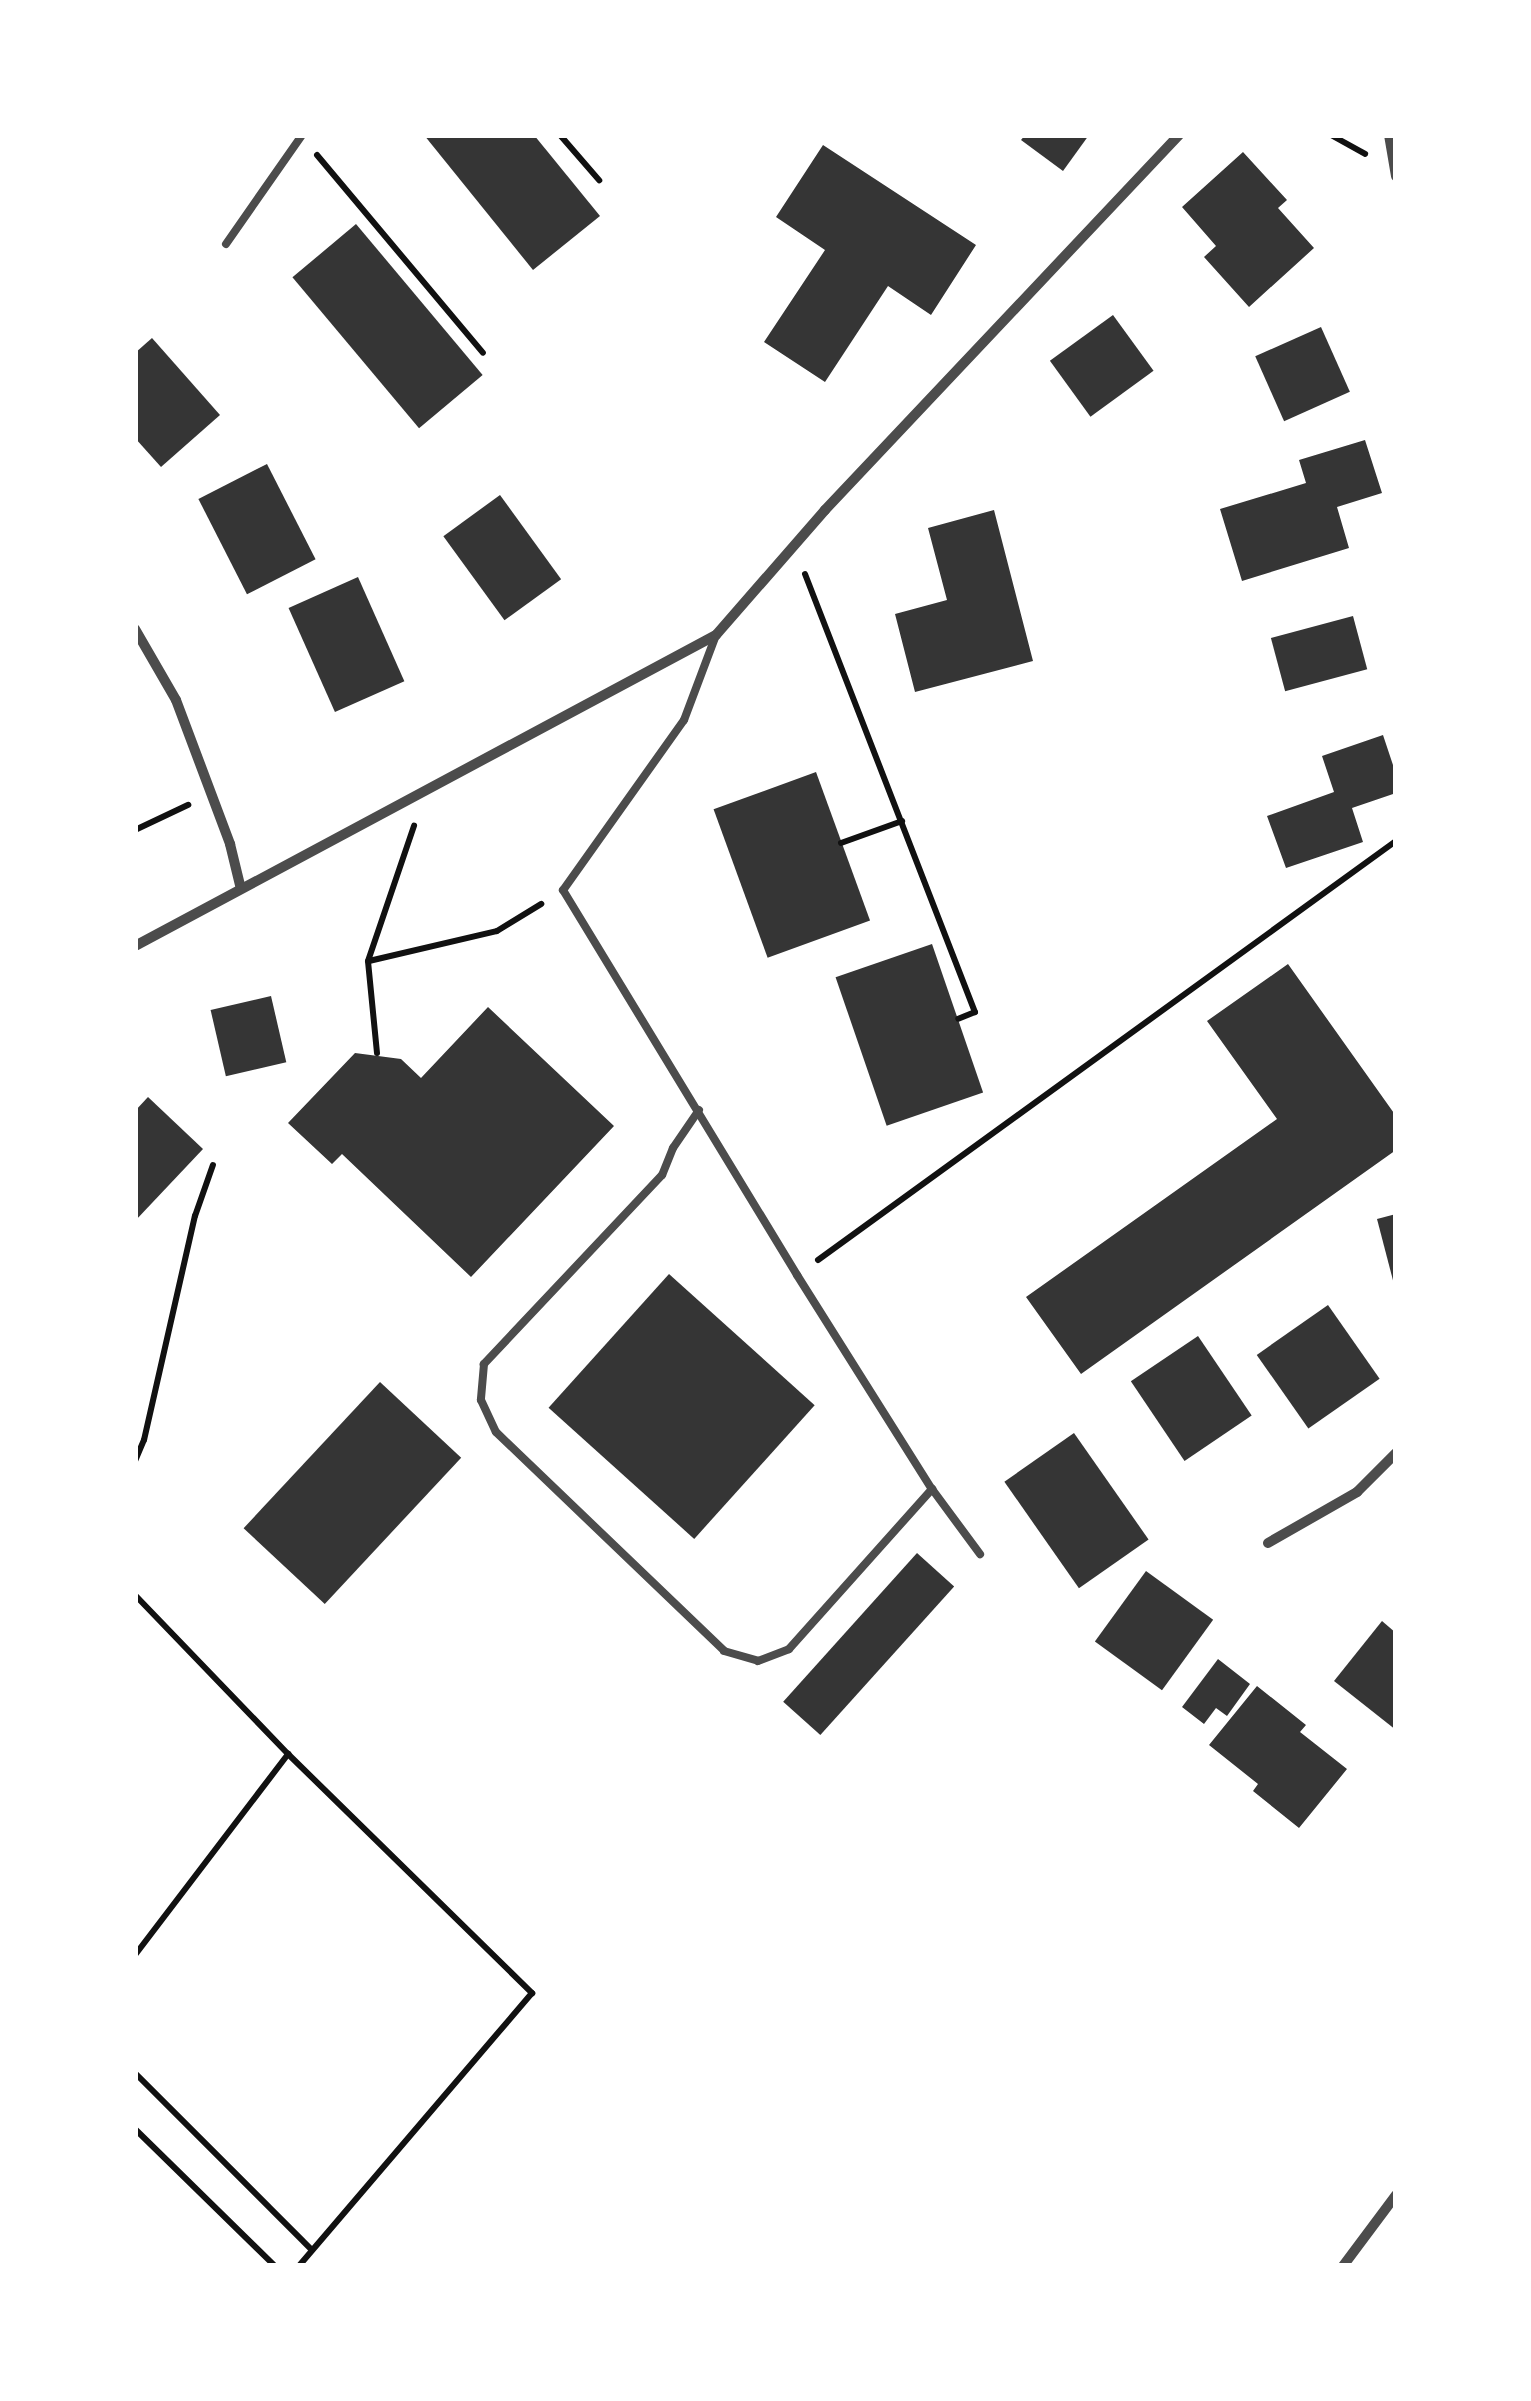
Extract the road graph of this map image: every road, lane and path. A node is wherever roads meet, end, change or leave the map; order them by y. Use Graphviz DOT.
graph roads {
  1 [pos="560,135"];
  2 [pos="1179,135"];
  3 [pos="1389,135"];
  4 [pos="302,136"];
  5 [pos="1395,174"];
  6 [pos="599,180"];
  7 [pos="226,244"];
  8 [pos="483,353"];
  9 [pos="794,546"];
  10 [pos="135,629"];
  11 [pos="716,635"];
  12 [pos="428,787"];
  13 [pos="211,794"];
  14 [pos="902,821"];
  15 [pos="135,830"];
  16 [pos="1396,841"];
  17 [pos="841,844"];
  18 [pos="241,889"];
  19 [pos="564,890"];
  20 [pos="135,946"];
  21 [pos="368,961"];
  22 [pos="958,1019"];
  23 [pos="377,1052"];
  24 [pos="698,1110"];
  25 [pos="213,1166"];
  26 [pos="797,1276"];
  27 [pos="1396,1453"];
  28 [pos="135,1461"];
  29 [pos="932,1490"];
  30 [pos="1268,1543"];
  31 [pos="980,1554"];
  32 [pos="135,1596"];
  33 [pos="288,1754"];
  34 [pos="135,1954"];
  35 [pos="135,2073"];
  36 [pos="135,2129"];
  37 [pos="1396,2195"];
  38 [pos="312,2250"];
  39 [pos="275,2266"];
  40 [pos="299,2266"];
  41 [pos="1343,2266"];
  1 -- 6 [label="path"];
  2 -- 9 [label="street"];
  3 -- 5 [label="street"];
  4 -- 7 [label="lane"];
  4 -- 8 [label="path"];
  9 -- 11 [label="street"];
  9 -- 14 [label="path"];
  10 -- 13 [label="street"];
  11 -- 12 [label="street"];
  11 -- 19 [label="lane"];
  12 -- 18 [label="street"];
  12 -- 21 [label="path"];
  13 -- 15 [label="path"];
  13 -- 18 [label="street"];
  14 -- 17 [label="path"];
  14 -- 22 [label="path"];
  16 -- 26 [label="path"];
  18 -- 20 [label="street"];
  19 -- 21 [label="path"];
  19 -- 24 [label="lane"];
  21 -- 23 [label="path"];
  24 -- 26 [label="lane"];
  24 -- 29 [label="lane"];
  25 -- 28 [label="path"];
  26 -- 29 [label="lane"];
  27 -- 30 [label="street"];
  29 -- 31 [label="lane"];
  32 -- 33 [label="path"];
  33 -- 34 [label="path"];
  33 -- 38 [label="path"];
  35 -- 38 [label="path"];
  36 -- 39 [label="path"];
  37 -- 41 [label="street"];
  38 -- 40 [label="path"];
}
